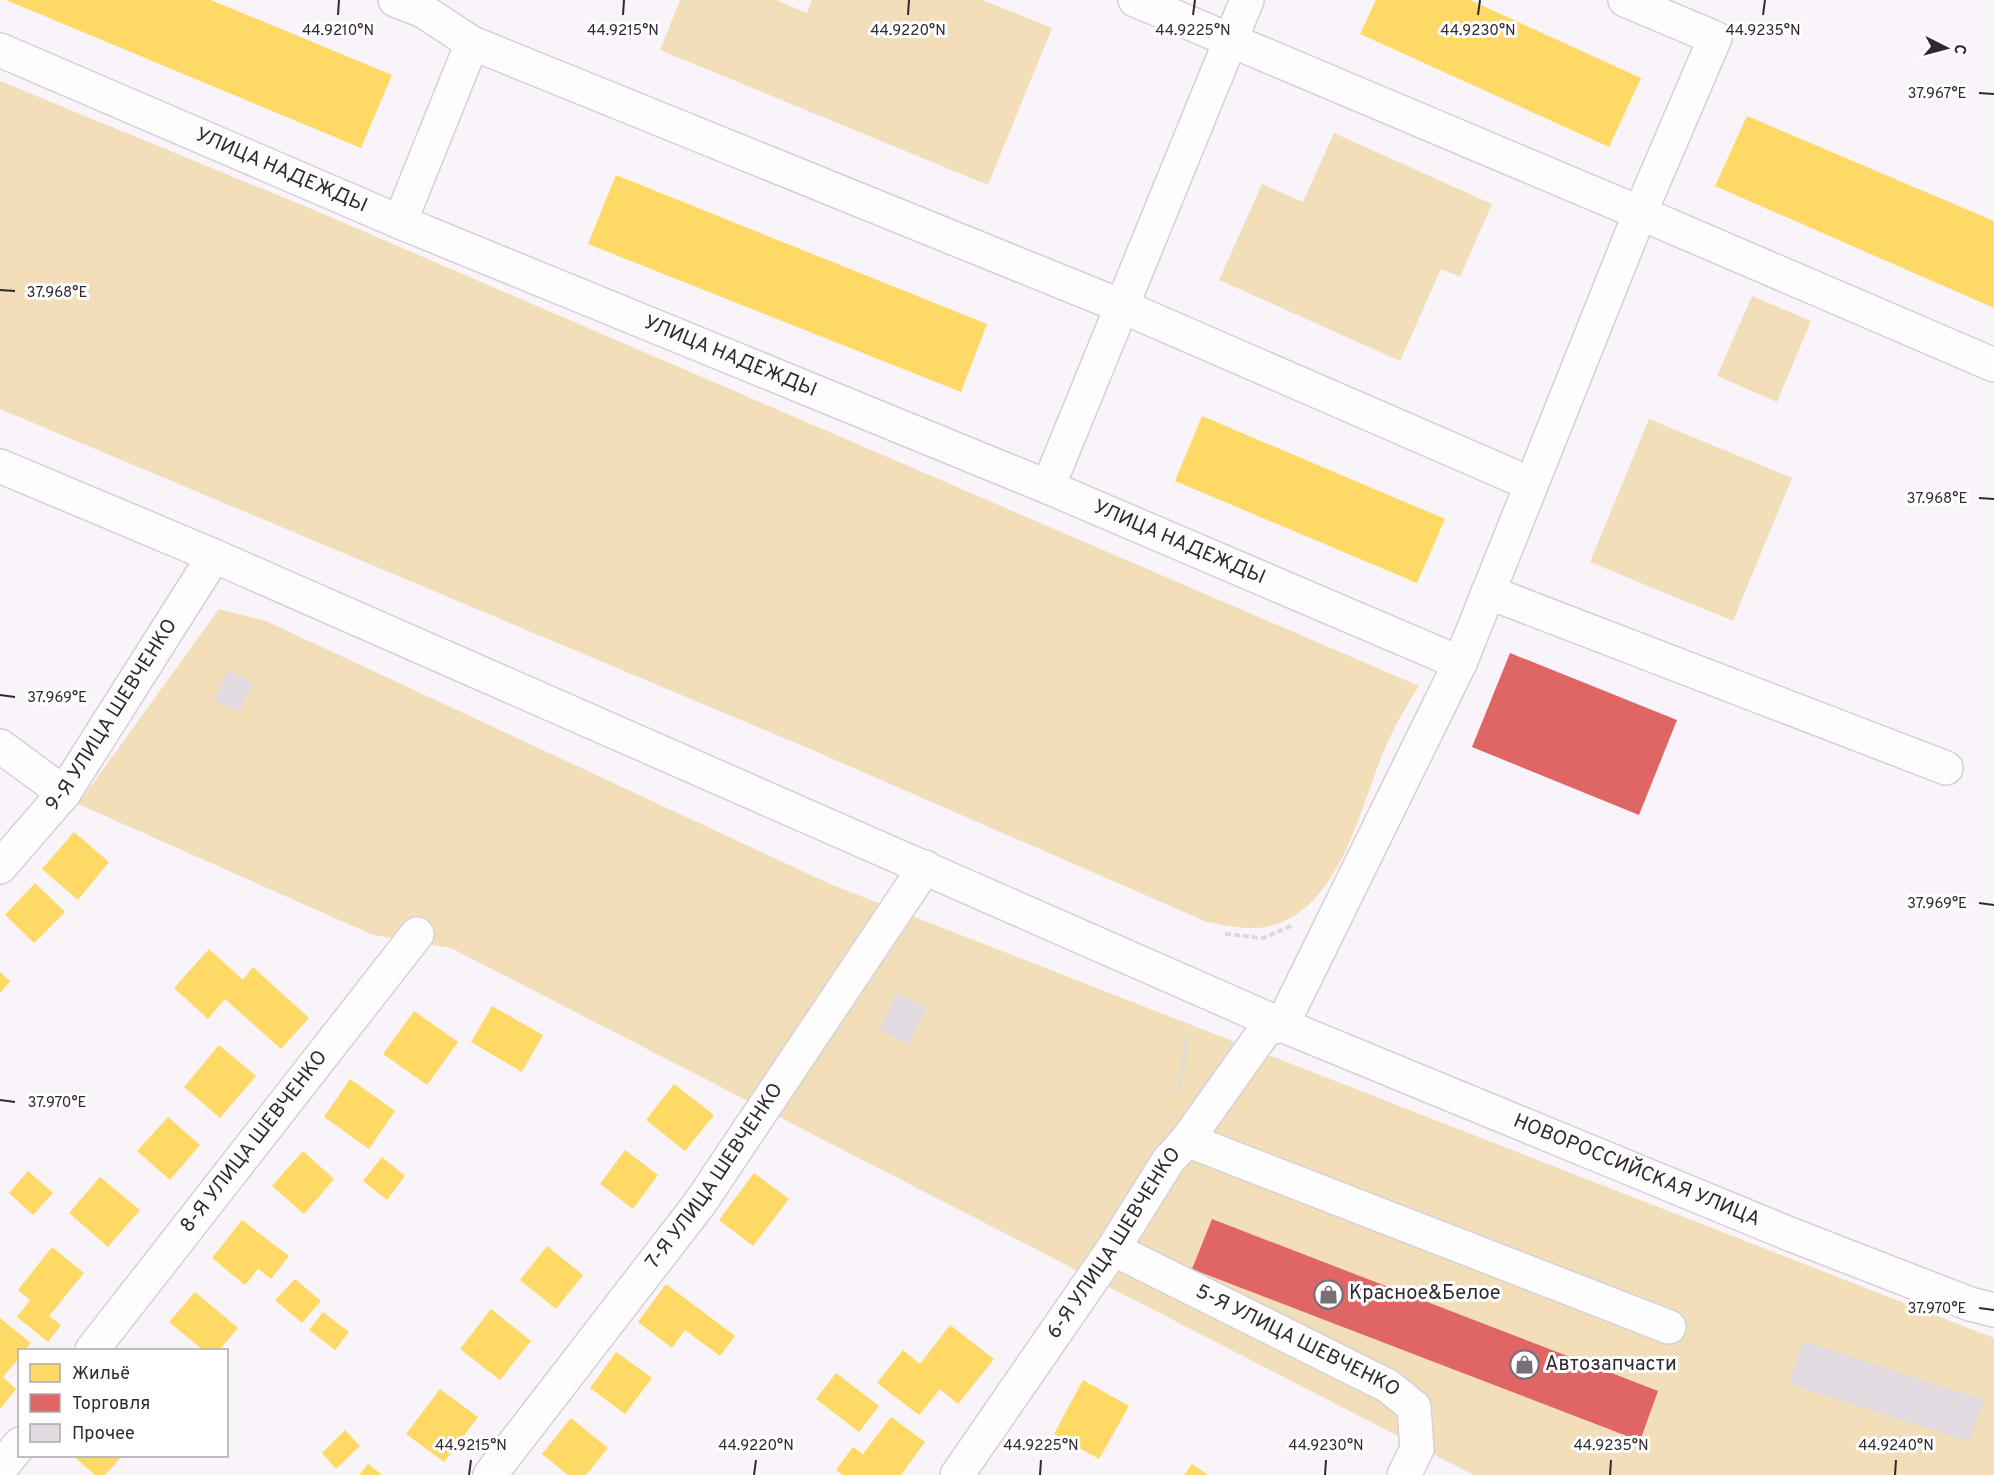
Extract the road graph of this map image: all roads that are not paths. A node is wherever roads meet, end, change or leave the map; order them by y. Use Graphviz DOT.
graph roads {
  1 [pos="1136,0"];
  2 [pos="1247,0"];
  3 [pos="1625,0"];
  4 [pos="415,4"];
  5 [pos="1230,40"];
  6 [pos="471,43"];
  7 [pos="0,50"];
  8 [pos="1640,213"];
  9 [pos="400,222"];
  10 [pos="1121,306"];
  11 [pos="1994,365"];
  12 [pos="0,466"];
  13 [pos="1532,484"];
  14 [pos="1048,487"];
  15 [pos="214,556"];
  16 [pos="1488,592"];
  17 [pos="1460,663"];
  18 [pos="0,746"];
  19 [pos="1946,768"];
  20 [pos="64,793"];
  21 [pos="0,867"];
  22 [pos="925,867"];
  23 [pos="417,934"];
  24 [pos="1282,1025"];
  25 [pos="1186,1140"];
  26 [pos="1113,1249"];
  27 [pos="1994,1310"];
  28 [pos="1669,1327"];
  29 [pos="93,1349"];
  30 [pos="18,1446"];
  31 [pos="0,1469"];
  32 [pos="489,1475"];
  33 [pos="957,1475"];
  34 [pos="1404,1475"];
  1 -- 5 [label="street"];
  2 -- 5 [label="street"];
  3 -- 8 [label="street"];
  4 -- 6 [label="street"];
  5 -- 8 [label="street"];
  5 -- 10 [label="street"];
  6 -- 9 [label="street"];
  6 -- 10 [label="street"];
  7 -- 9 [label="street, УЛИЦА НАДЕЖДЫ"];
  8 -- 11 [label="street"];
  8 -- 13 [label="street"];
  9 -- 14 [label="street, УЛИЦА НАДЕЖДЫ"];
  10 -- 13 [label="street"];
  10 -- 14 [label="street"];
  12 -- 15 [label="street, НОВОРОССИЙСКАЯ УЛИЦА"];
  13 -- 16 [label="street"];
  14 -- 17 [label="street, УЛИЦА НАДЕЖДЫ"];
  15 -- 20 [label="street, 9-Я УЛИЦА ШЕВЧЕНКО"];
  15 -- 22 [label="street, НОВОРОССИЙСКАЯ УЛИЦА"];
  16 -- 17 [label="street"];
  16 -- 19 [label="street"];
  17 -- 24 [label="street"];
  18 -- 20 [label="street"];
  20 -- 21 [label="street, 9-Я УЛИЦА ШЕВЧЕНКО"];
  22 -- 24 [label="street, НОВОРОССИЙСКАЯ УЛИЦА"];
  22 -- 32 [label="street, 7-Я УЛИЦА ШЕВЧЕНКО"];
  23 -- 29 [label="street, 8-Я УЛИЦА ШЕВЧЕНКО"];
  24 -- 25 [label="street, 6-Я УЛИЦА ШЕВЧЕНКО"];
  24 -- 27 [label="street, НОВОРОССИЙСКАЯ УЛИЦА"];
  25 -- 26 [label="street, 6-Я УЛИЦА ШЕВЧЕНКО"];
  25 -- 28 [label="street"];
  26 -- 33 [label="street, 6-Я УЛИЦА ШЕВЧЕНКО"];
  26 -- 34 [label="street, 5-Я УЛИЦА ШЕВЧЕНКО"];
  30 -- 31 [label="street"];
}
